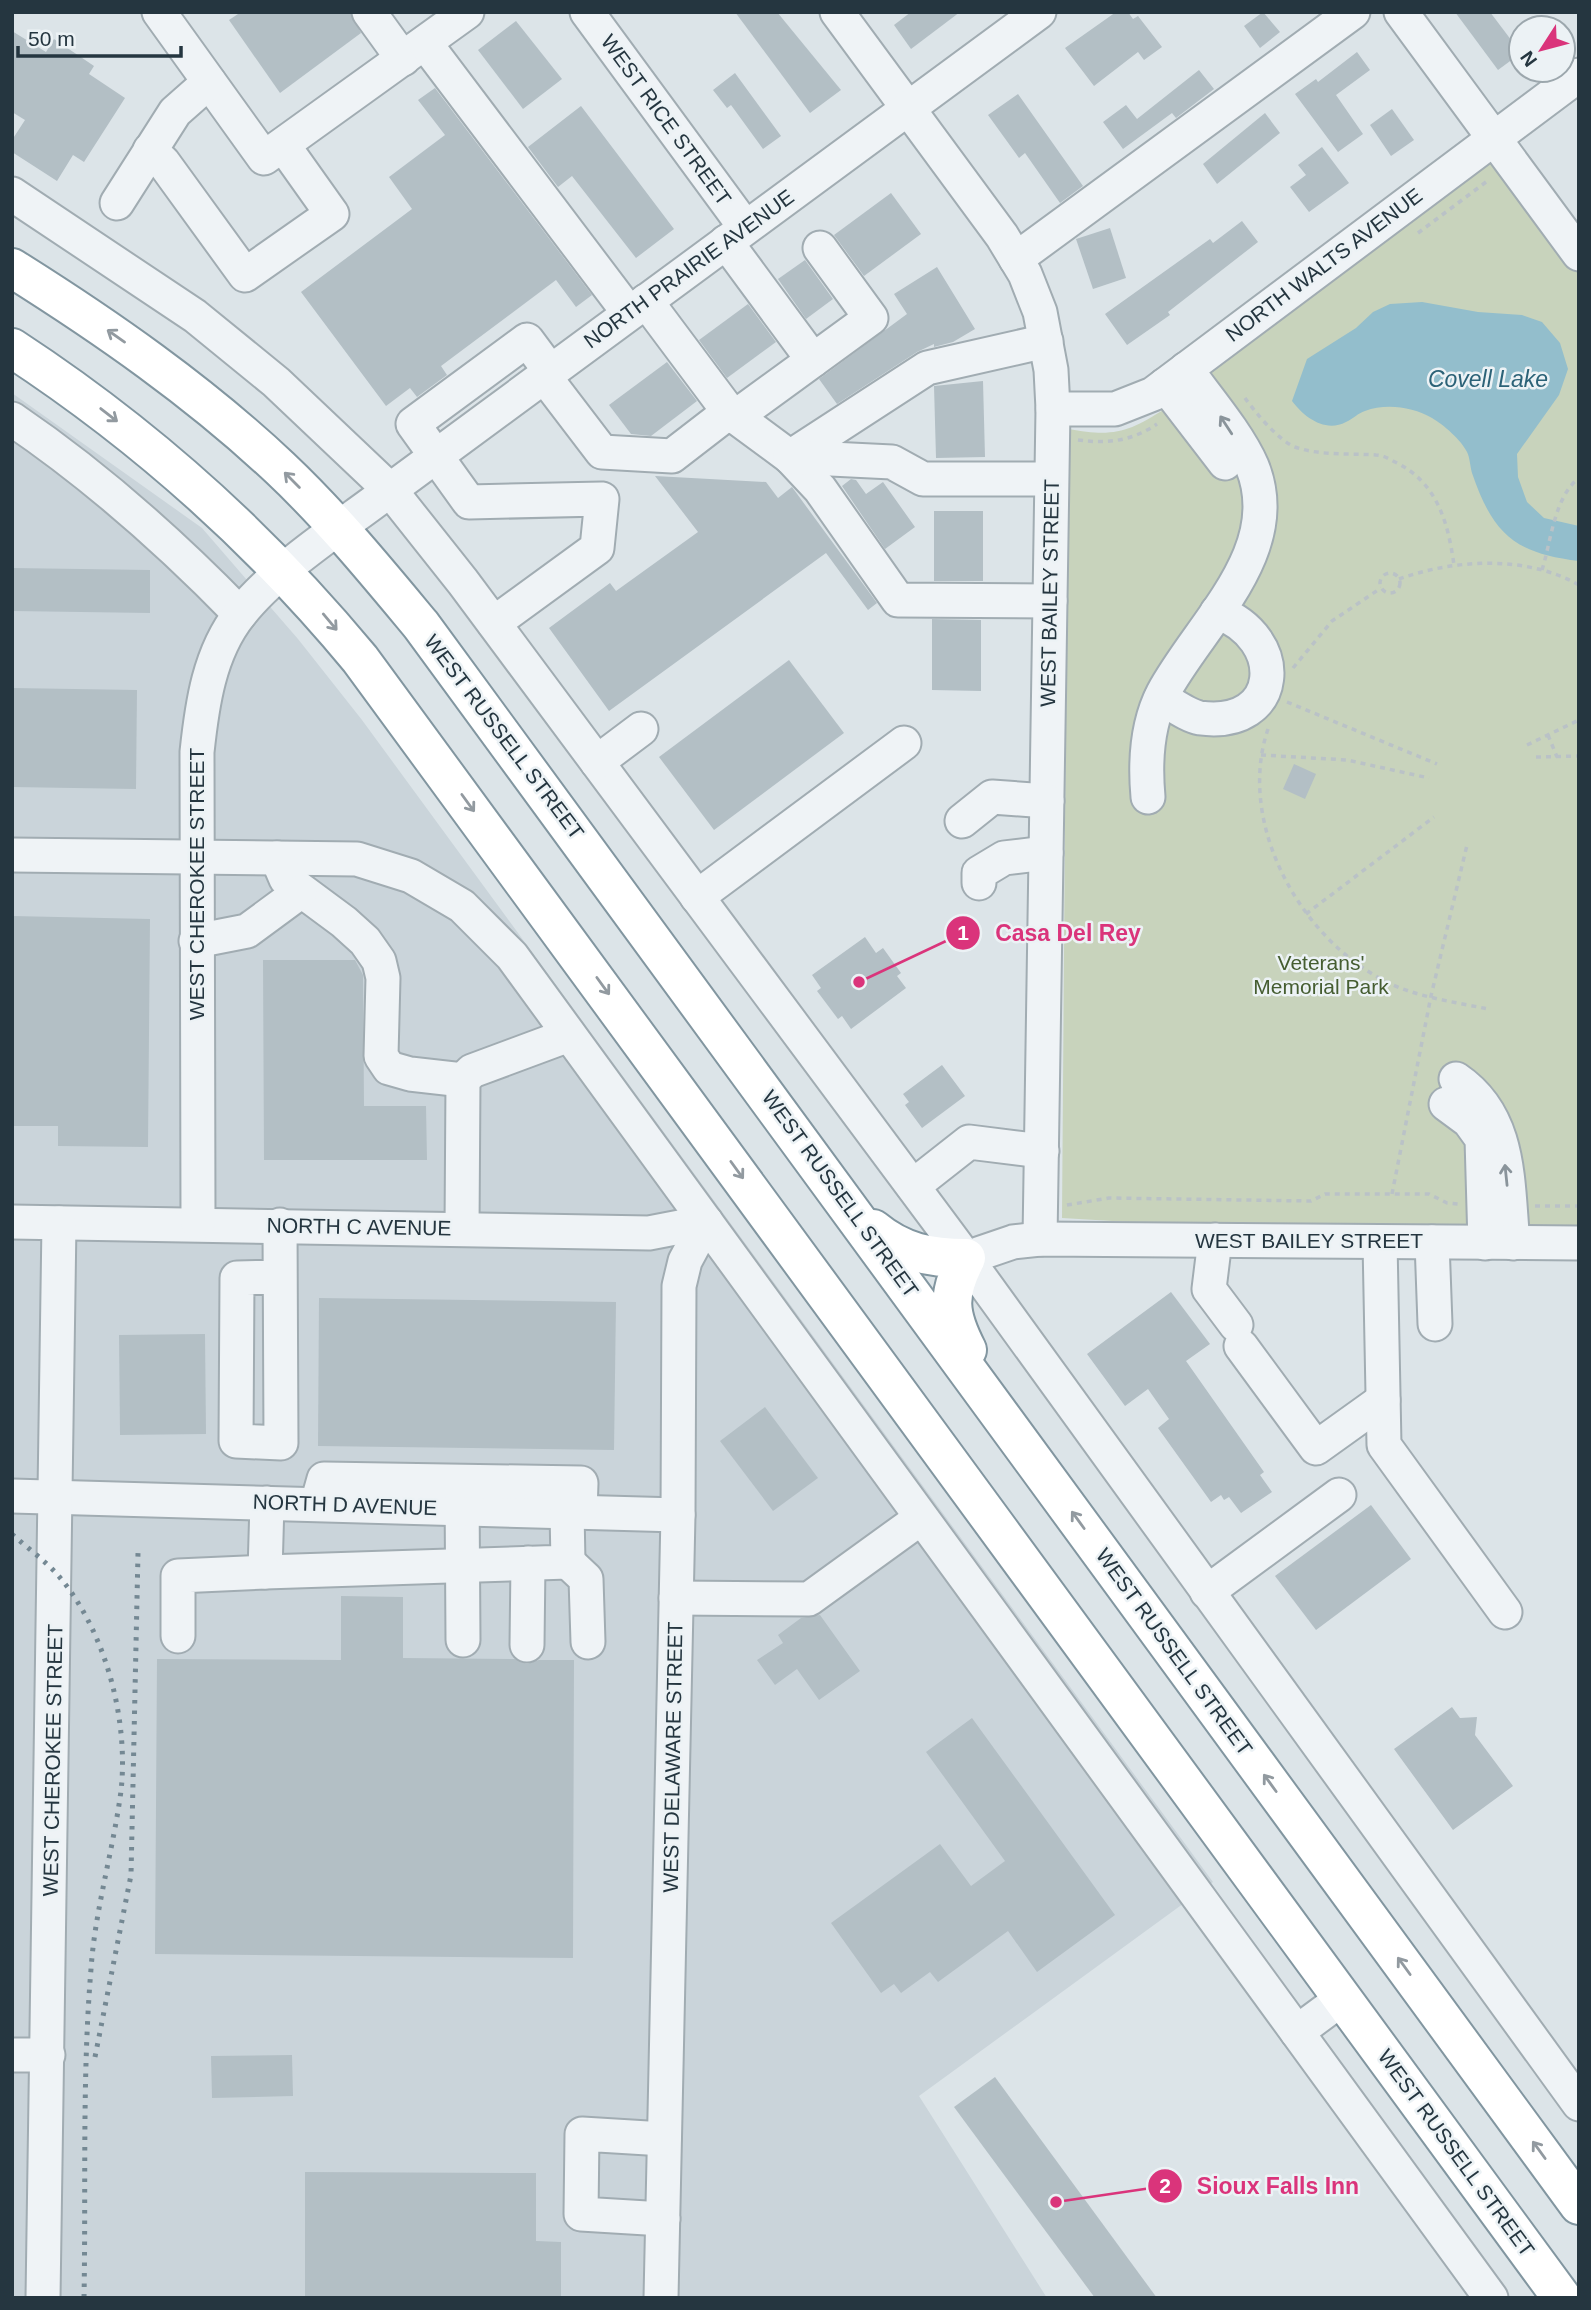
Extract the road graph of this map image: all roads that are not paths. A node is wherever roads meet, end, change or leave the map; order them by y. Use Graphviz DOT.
graph roads {
  1 [pos="159,12"];
  2 [pos="369,12"];
  3 [pos="587,12"];
  4 [pos="837,12"];
  5 [pos="1039,12"];
  6 [pos="1353,12"];
  7 [pos="1401,12"];
  8 [pos="463,13"];
  9 [pos="414,51"];
  10 [pos="1579,75"];
  11 [pos="209,82"];
  12 [pos="909,109"];
  13 [pos="1493,138"];
  14 [pos="150,150"];
  15 [pos="273,152"];
  16 [pos="12,194"];
  17 [pos="117,203"];
  18 [pos="735,234"];
  19 [pos="820,248"];
  20 [pos="1579,254"];
  21 [pos="1016,259"];
  22 [pos="12,268"];
  23 [pos="637,307"];
  24 [pos="1046,341"];
  25 [pos="12,348"];
  26 [pos="813,360"];
  27 [pos="547,373"];
  28 [pos="1175,377"];
  29 [pos="1053,409"];
  30 [pos="732,414"];
  31 [pos="12,419"];
  32 [pos="437,456"];
  33 [pos="790,457"];
  34 [pos="1051,479"];
  35 [pos="390,490"];
  36 [pos="340,528"];
  37 [pos="284,572"];
  38 [pos="1050,601"];
  39 [pos="1217,612"];
  40 [pos="240,614"];
  41 [pos="494,624"];
  42 [pos="1161,698"];
  43 [pos="641,729"];
  44 [pos="904,743"];
  45 [pos="597,762"];
  46 [pos="1148,797"];
  47 [pos="1047,801"];
  48 [pos="962,821"];
  49 [pos="1046,853"];
  50 [pos="12,855"];
  51 [pos="195,858"];
  52 [pos="277,858"];
  53 [pos="979,883"];
  54 [pos="300,892"];
  55 [pos="697,897"];
  56 [pos="195,941"];
  57 [pos="569,1035"];
  58 [pos="463,1080"];
  59 [pos="1451,1092"];
  60 [pos="1042,1151"];
  61 [pos="913,1186"];
  62 [pos="844,1200"];
  63 [pos="12,1222"];
  64 [pos="706,1222"];
  65 [pos="59,1223"];
  66 [pos="198,1223"];
  67 [pos="279,1225"];
  68 [pos="461,1229"];
  69 [pos="1040,1239"];
  70 [pos="1215,1240"];
  71 [pos="1380,1242"];
  72 [pos="1432,1242"];
  73 [pos="1499,1243"];
  74 [pos="1579,1244"];
  75 [pos="967,1258"];
  76 [pos="280,1277"];
  77 [pos="1436,1324"];
  78 [pos="1383,1400"];
  79 [pos="1017,1437"];
  80 [pos="462,1495"];
  81 [pos="1339,1495"];
  82 [pos="12,1496"];
  83 [pos="57,1496"];
  84 [pos="267,1503"];
  85 [pos="573,1512"];
  86 [pos="678,1515"];
  87 [pos="921,1518"];
  88 [pos="568,1562"];
  89 [pos="528,1563"];
  90 [pos="462,1566"];
  91 [pos="265,1572"];
  92 [pos="1208,1592"];
  93 [pos="676,1598"];
  94 [pos="1505,1612"];
  95 [pos="178,1636"];
  96 [pos="463,1640"];
  97 [pos="588,1642"];
  98 [pos="527,1645"];
  99 [pos="1343,1998"];
  100 [pos="1297,2032"];
  101 [pos="12,2055"];
  102 [pos="48,2055"];
  103 [pos="1579,2104"];
  104 [pos="664,2139"];
  105 [pos="1579,2205"];
  106 [pos="663,2219"];
  107 [pos="43,2298"];
  108 [pos="661,2298"];
  109 [pos="1491,2298"];
  110 [pos="1562,2298"];
  1 -- 11 [label="street"];
  2 -- 9 [label="street"];
  3 -- 18 [label="street, WEST RICE STREET"];
  4 -- 12 [label="street, WEST BAILEY STREET"];
  5 -- 12 [label="street, NORTH PRAIRIE AVENUE"];
  6 -- 21 [label="street"];
  7 -- 13 [label="street"];
  8 -- 9 [label="street"];
  9 -- 15 [label="street"];
  9 -- 23 [label="street"];
  10 -- 13 [label="street, NORTH WALTS AVENUE"];
  11 -- 14 [label="street"];
  11 -- 15 [label="street"];
  12 -- 18 [label="street, NORTH PRAIRIE AVENUE"];
  12 -- 21 [label="street, WEST BAILEY STREET"];
  13 -- 20 [label="street"];
  13 -- 28 [label="street, NORTH WALTS AVENUE"];
  14 -- 15 [label="street"];
  14 -- 17 [label="street"];
  16 -- 35 [label="street"];
  18 -- 23 [label="street, NORTH PRAIRIE AVENUE"];
  18 -- 26 [label="street, WEST RICE STREET"];
  19 -- 26 [label="street"];
  21 -- 24 [label="street, WEST BAILEY STREET"];
  36 -- 22 [label="highway, WEST RUSSELL STREET, one-way"];
  23 -- 27 [label="street, NORTH PRAIRIE AVENUE"];
  23 -- 30 [label="street"];
  24 -- 29 [label="street, WEST BAILEY STREET"];
  24 -- 33 [label="street"];
  25 -- 37 [label="highway, WEST RUSSELL STREET, one-way"];
  26 -- 30 [label="street"];
  27 -- 30 [label="street"];
  27 -- 32 [label="street"];
  28 -- 29 [label="street, NORTH WALTS AVENUE"];
  28 -- 39 [label="street"];
  29 -- 34 [label="street, WEST BAILEY STREET"];
  30 -- 33 [label="street"];
  31 -- 40 [label="street"];
  32 -- 35 [label="street"];
  32 -- 41 [label="street"];
  33 -- 34 [label="street"];
  33 -- 38 [label="street"];
  34 -- 38 [label="street, WEST BAILEY STREET"];
  35 -- 36 [label="street"];
  35 -- 41 [label="street"];
  36 -- 37 [label="street, WEST CHEROKEE STREET"];
  36 -- 62 [label="highway, WEST RUSSELL STREET"];
  37 -- 40 [label="street, WEST CHEROKEE STREET"];
  37 -- 99 [label="highway, WEST RUSSELL STREET, one-way"];
  38 -- 47 [label="street, WEST BAILEY STREET"];
  39 -- 42 [label="street"];
  39 -- 42 [label="street"];
  40 -- 51 [label="street, WEST CHEROKEE STREET"];
  41 -- 45 [label="street"];
  42 -- 46 [label="street"];
  43 -- 45 [label="street"];
  44 -- 55 [label="street"];
  45 -- 55 [label="street"];
  47 -- 48 [label="street"];
  47 -- 49 [label="street, WEST BAILEY STREET"];
  49 -- 53 [label="street"];
  49 -- 60 [label="street, WEST BAILEY STREET"];
  50 -- 51 [label="street"];
  51 -- 52 [label="street"];
  51 -- 56 [label="street, WEST CHEROKEE STREET"];
  52 -- 54 [label="street"];
  52 -- 57 [label="street"];
  54 -- 56 [label="street"];
  54 -- 58 [label="street"];
  55 -- 61 [label="street"];
  56 -- 66 [label="street, WEST CHEROKEE STREET"];
  57 -- 58 [label="street"];
  57 -- 64 [label="street"];
  58 -- 68 [label="street"];
  59 -- 73 [label="street"];
  60 -- 61 [label="street"];
  60 -- 69 [label="street, WEST BAILEY STREET"];
  61 -- 75 [label="street"];
  62 -- 75 [label="highway"];
  62 -- 79 [label="highway, WEST RUSSELL STREET"];
  63 -- 65 [label="street, NORTH C AVENUE"];
  64 -- 68 [label="street, NORTH C AVENUE"];
  64 -- 86 [label="street, WEST DELAWARE STREET"];
  64 -- 87 [label="street"];
  65 -- 66 [label="street, NORTH C AVENUE"];
  65 -- 83 [label="street, WEST CHEROKEE STREET"];
  66 -- 67 [label="street, NORTH C AVENUE"];
  67 -- 68 [label="street, NORTH C AVENUE"];
  67 -- 76 [label="street"];
  69 -- 70 [label="street, WEST BAILEY STREET"];
  69 -- 75 [label="street, WEST BAILEY STREET"];
  70 -- 71 [label="street, WEST BAILEY STREET"];
  70 -- 78 [label="street"];
  71 -- 72 [label="street, WEST BAILEY STREET"];
  71 -- 78 [label="street"];
  72 -- 73 [label="street, WEST BAILEY STREET"];
  72 -- 77 [label="street"];
  73 -- 74 [label="street, WEST BAILEY STREET"];
  75 -- 79 [label="highway"];
  75 -- 92 [label="street"];
  76 -- 76 [label="street"];
  78 -- 94 [label="street"];
  105 -- 79 [label="highway, WEST RUSSELL STREET, one-way"];
  80 -- 84 [label="street, NORTH D AVENUE"];
  80 -- 85 [label="street, NORTH D AVENUE"];
  80 -- 90 [label="street"];
  81 -- 92 [label="street"];
  82 -- 83 [label="street, NORTH D AVENUE"];
  83 -- 84 [label="street, NORTH D AVENUE"];
  83 -- 102 [label="street, WEST CHEROKEE STREET"];
  84 -- 91 [label="street"];
  85 -- 86 [label="street"];
  85 -- 88 [label="street"];
  86 -- 93 [label="street, WEST DELAWARE STREET"];
  87 -- 93 [label="street"];
  87 -- 100 [label="street"];
  88 -- 89 [label="street"];
  88 -- 97 [label="street"];
  89 -- 90 [label="street"];
  89 -- 98 [label="street"];
  90 -- 91 [label="street"];
  90 -- 96 [label="street"];
  91 -- 95 [label="street"];
  92 -- 103 [label="street"];
  93 -- 104 [label="street, WEST DELAWARE STREET"];
  99 -- 100 [label="street"];
  99 -- 110 [label="highway, WEST RUSSELL STREET"];
  100 -- 109 [label="street"];
  101 -- 102 [label="street"];
  102 -- 107 [label="street, WEST CHEROKEE STREET"];
  104 -- 106 [label="street, WEST DELAWARE STREET"];
  104 -- 106 [label="street"];
  106 -- 108 [label="street, WEST DELAWARE STREET"];
}
